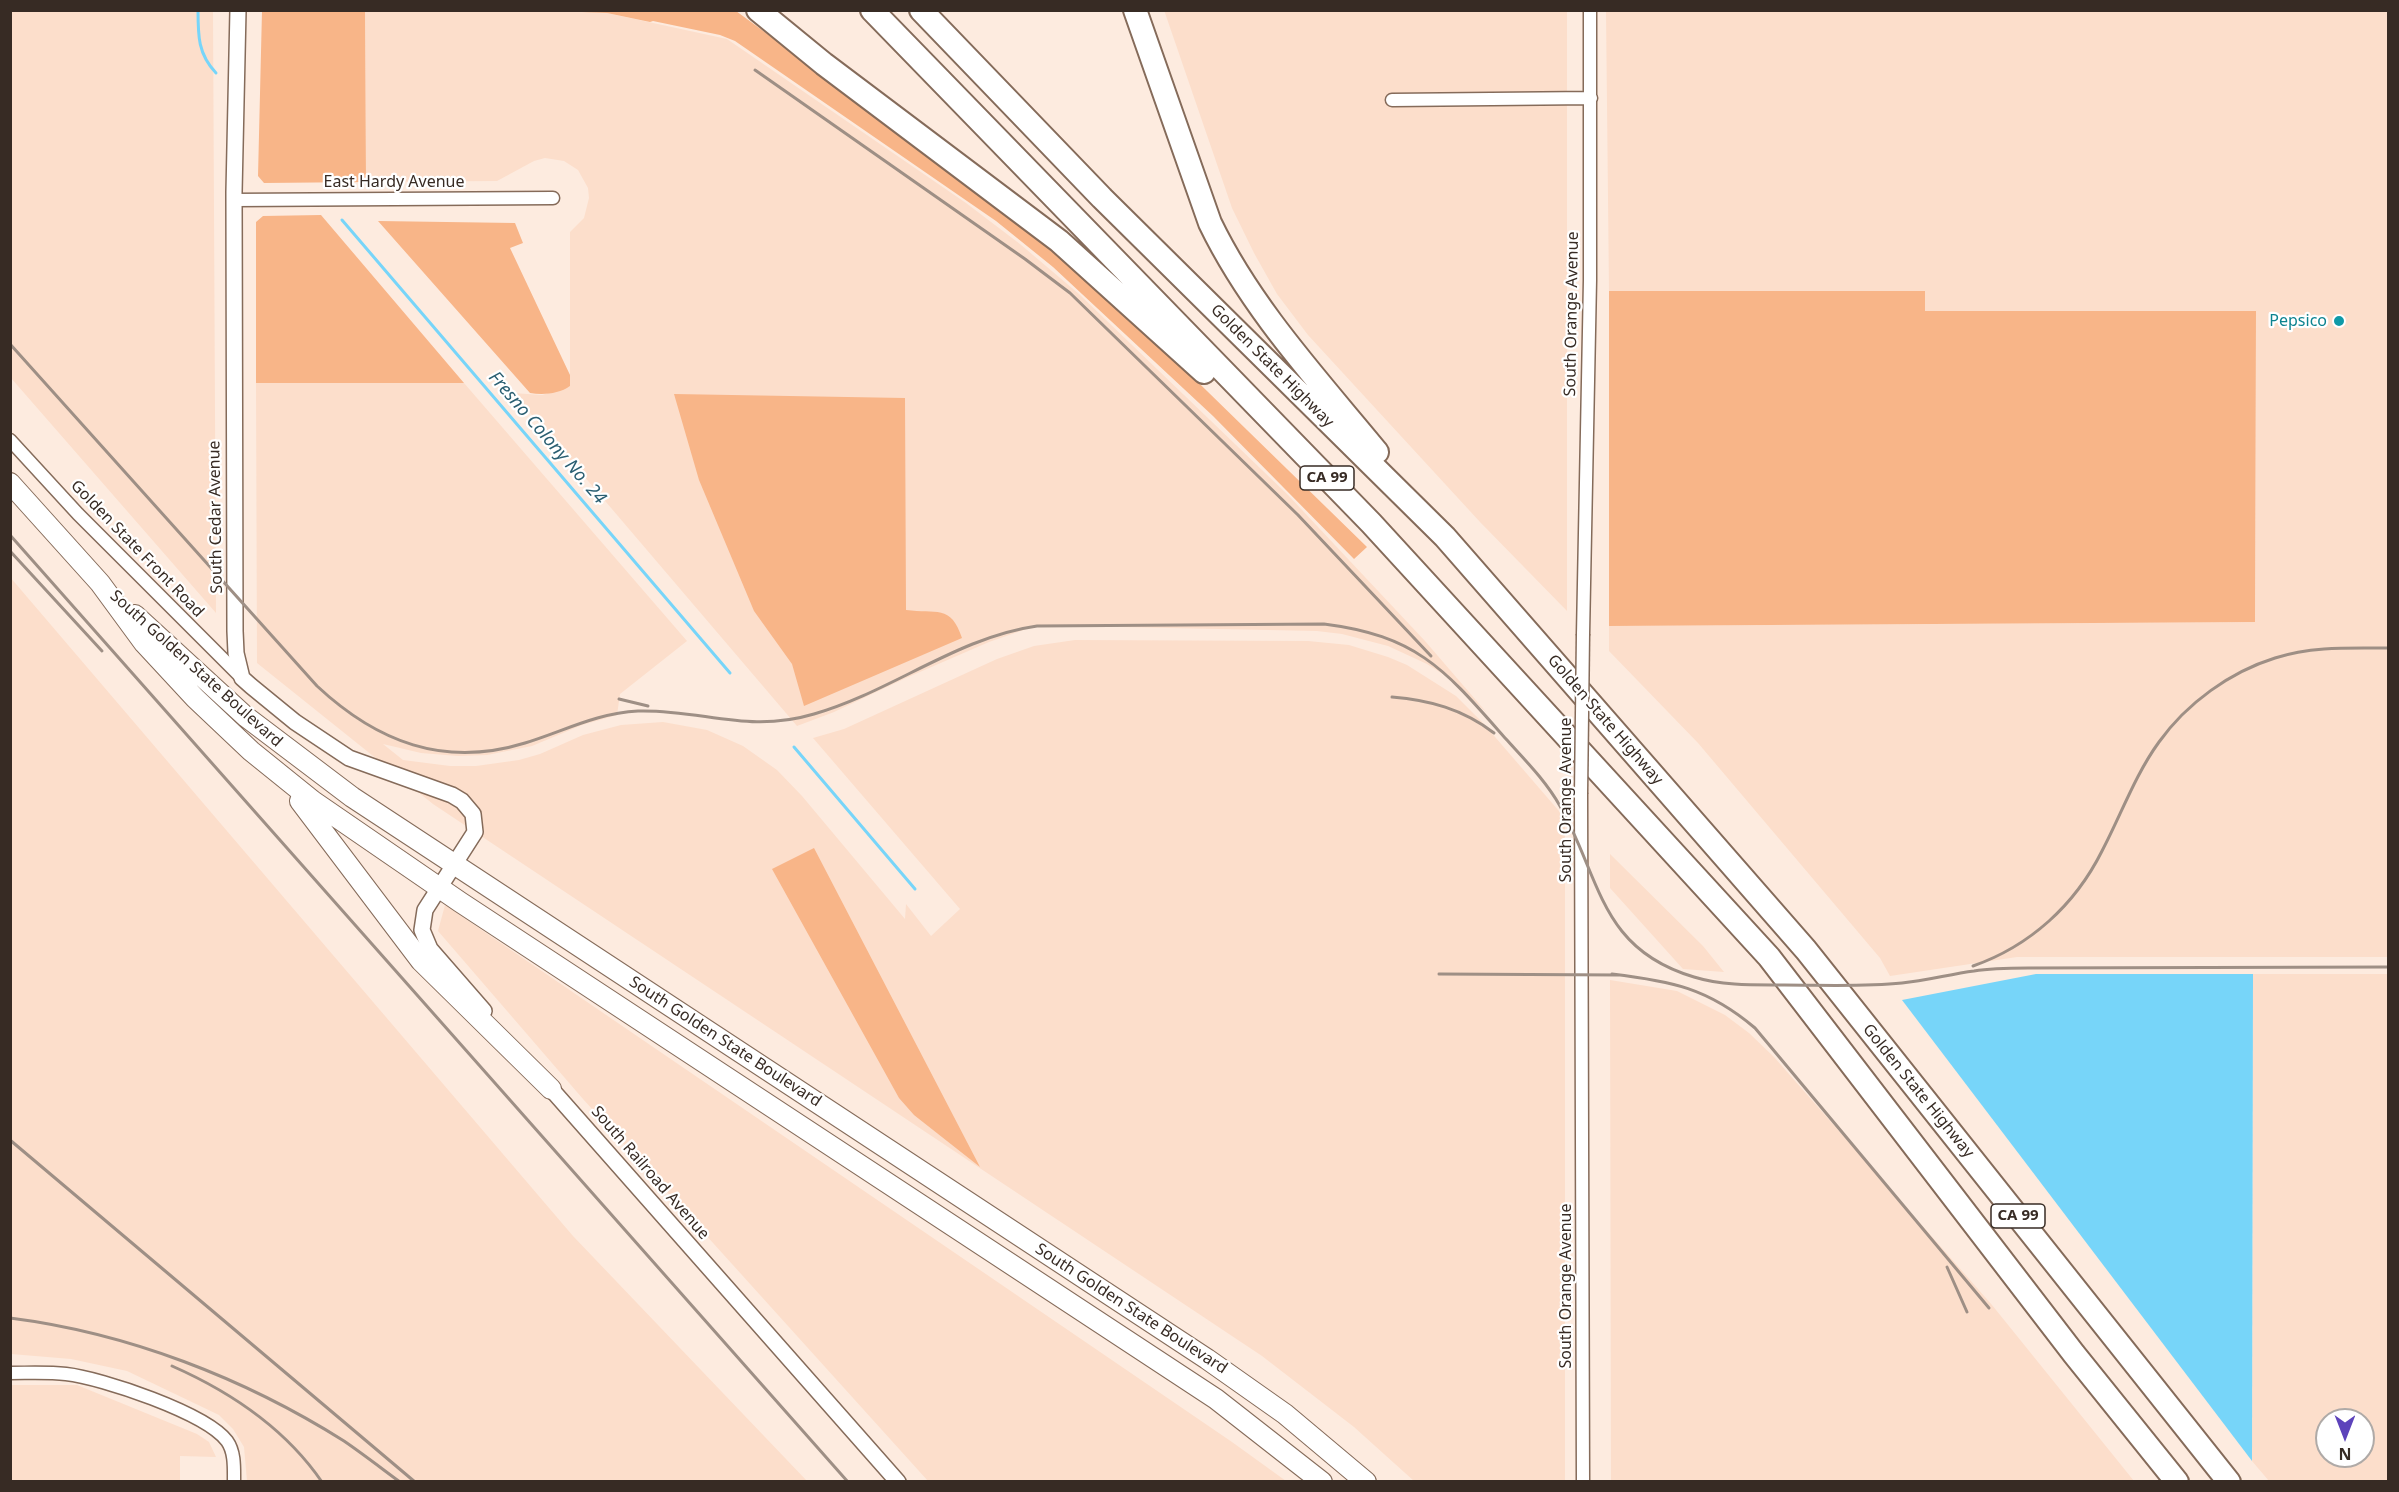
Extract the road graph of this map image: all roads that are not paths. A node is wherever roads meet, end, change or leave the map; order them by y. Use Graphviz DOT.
graph roads {
  1 [pos="238,10"];
  2 [pos="872,10"];
  3 [pos="921,10"];
  4 [pos="1135,10"];
  5 [pos="1590,10"];
  6 [pos="758,12"];
  7 [pos="1591,98"];
  8 [pos="1392,100"];
  9 [pos="554,198"];
  10 [pos="234,200"];
  11 [pos="10,440"];
  12 [pos="10,483"];
  13 [pos="1371,523"];
  14 [pos="1445,537"];
  15 [pos="100,583"];
  16 [pos="242,678"];
  17 [pos="282,777"];
  18 [pos="446,876"];
  19 [pos="551,1089"];
  20 [pos="10,1373"];
  21 [pos="234,1482"];
  22 [pos="898,1482"];
  23 [pos="1322,1482"];
  24 [pos="1366,1482"];
  25 [pos="1583,1482"];
  26 [pos="2177,1482"];
  27 [pos="2229,1482"];
  1 -- 10 [label="street, South Cedar Avenue"];
  2 -- 13 [label="highway, CA 99"];
  3 -- 14 [label="highway, Golden State Highway / CA 99"];
  4 -- 14 [label="highway"];
  5 -- 7 [label="street, South Orange Avenue"];
  6 -- 13 [label="highway"];
  7 -- 8 [label="street"];
  7 -- 25 [label="street, South Orange Avenue, bridge"];
  9 -- 10 [label="street, East Hardy Avenue"];
  10 -- 16 [label="street, South Cedar Avenue"];
  11 -- 16 [label="street, Golden State Front Road"];
  12 -- 15 [label="main road, South Golden State Boulevard"];
  13 -- 26 [label="highway, CA 99"];
  14 -- 27 [label="highway, Golden State Highway / CA 99"];
  15 -- 17 [label="main road, South Golden State Boulevard"];
  15 -- 18 [label="main road, South Golden State Boulevard"];
  16 -- 18 [label="street"];
  17 -- 18 [label="main road, South Golden State Boulevard"];
  17 -- 19 [label="main road"];
  18 -- 19 [label="street, South Railroad Avenue"];
  18 -- 23 [label="main road, South Golden State Boulevard"];
  18 -- 24 [label="main road, South Golden State Boulevard"];
  19 -- 22 [label="street, South Railroad Avenue"];
  20 -- 21 [label="street"];
}
